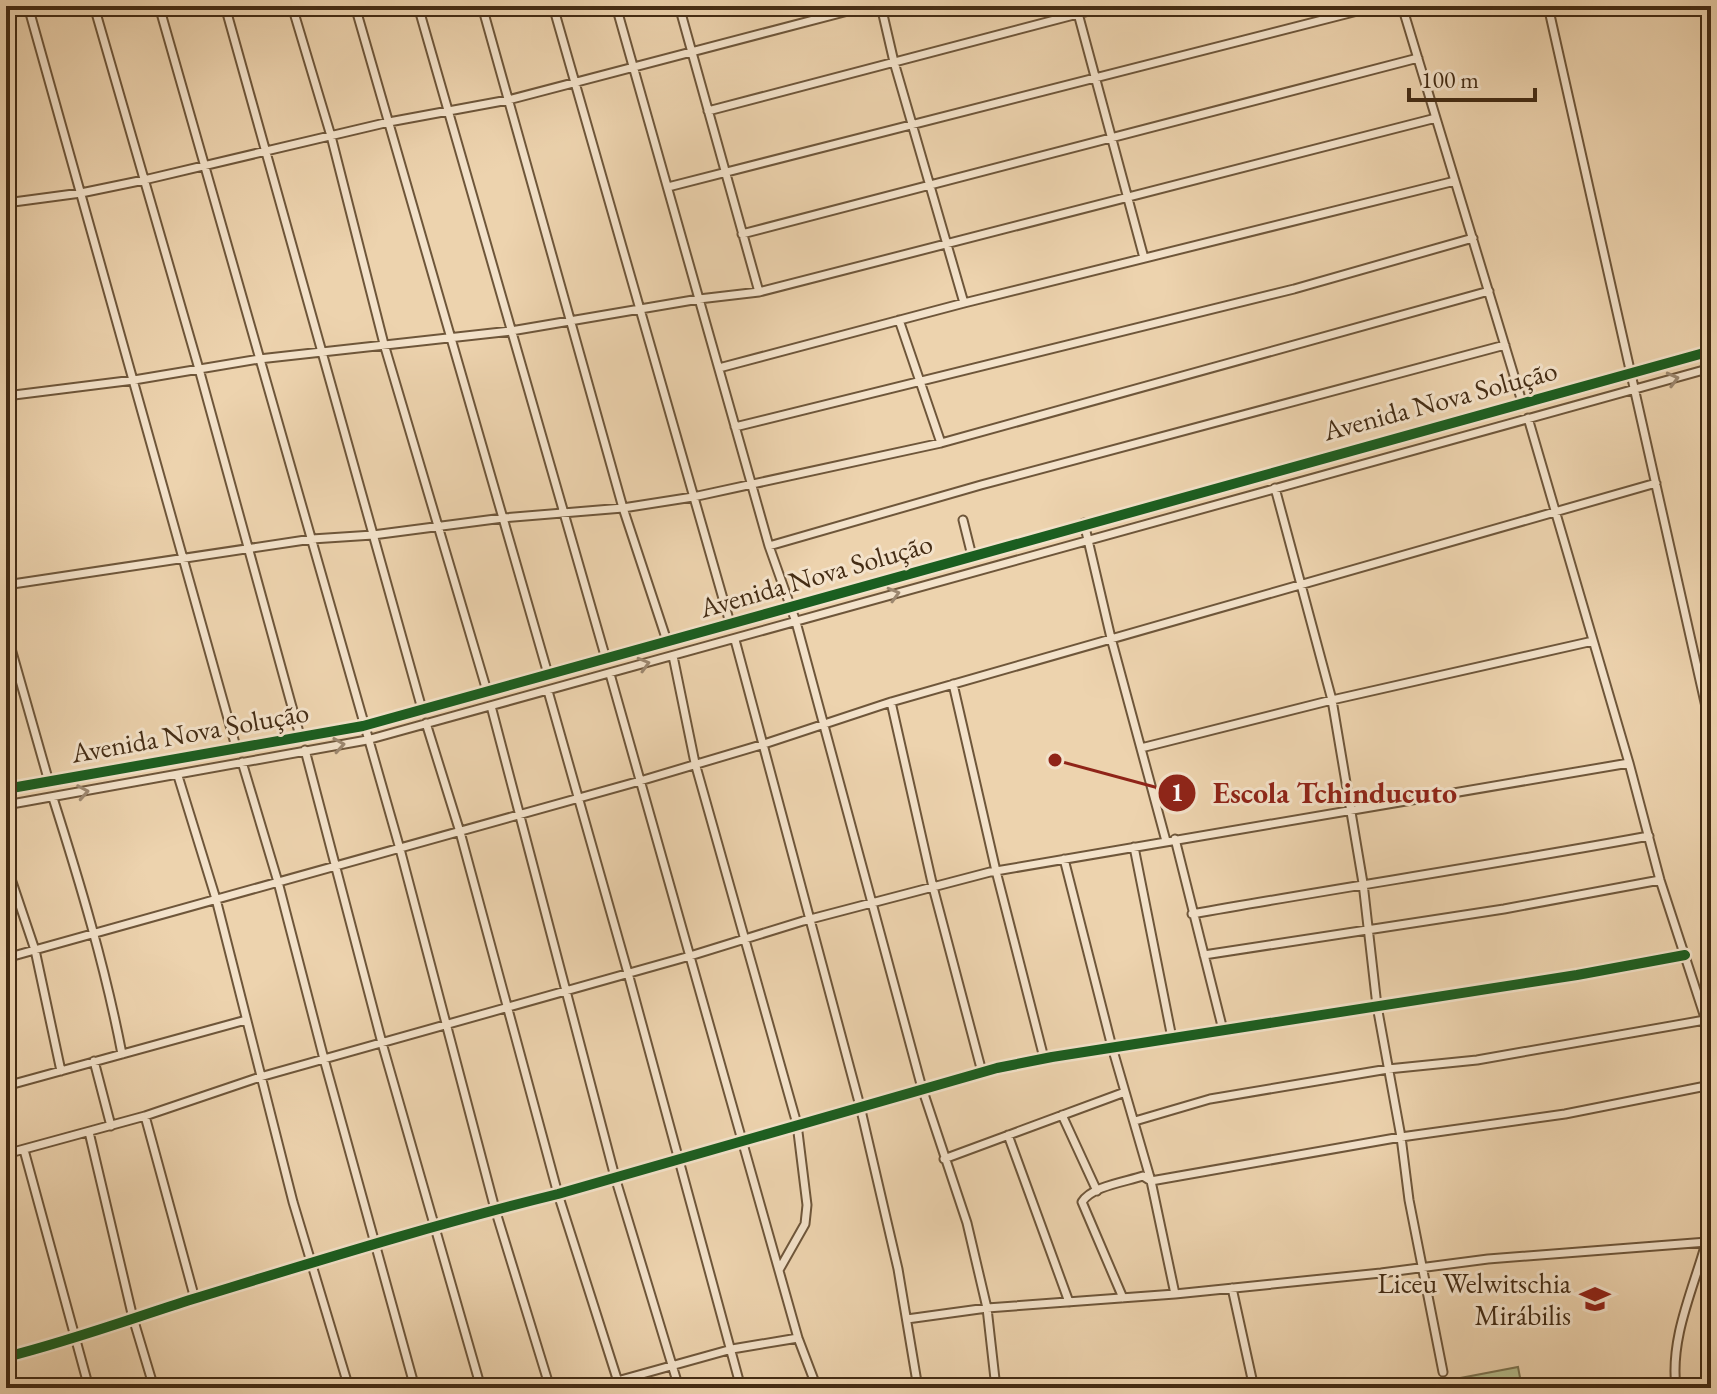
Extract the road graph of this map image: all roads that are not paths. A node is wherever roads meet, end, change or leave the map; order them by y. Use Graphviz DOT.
graph roads {
  1 [pos="58,6"];
  2 [pos="94,6"];
  3 [pos="159,6"];
  4 [pos="225,6"];
  5 [pos="292,6"];
  6 [pos="355,6"];
  7 [pos="418,6"];
  8 [pos="482,6"];
  9 [pos="553,6"];
  10 [pos="616,6"];
  11 [pos="679,6"];
  12 [pos="867,6"];
  13 [pos="881,6"];
  14 [pos="1108,6"];
  15 [pos="1377,6"];
  16 [pos="1402,6"];
  17 [pos="1548,6"];
  18 [pos="29,8"];
  19 [pos="1077,10"];
  20 [pos="6,13"];
  21 [pos="691,51"];
  22 [pos="1418,58"];
  23 [pos="894,62"];
  24 [pos="634,68"];
  25 [pos="1095,78"];
  26 [pos="575,84"];
  27 [pos="508,100"];
  28 [pos="448,110"];
  29 [pos="708,111"];
  30 [pos="1436,118"];
  31 [pos="389,122"];
  32 [pos="913,125"];
  33 [pos="331,136"];
  34 [pos="1114,138"];
  35 [pos="267,150"];
  36 [pos="205,166"];
  37 [pos="725,173"];
  38 [pos="144,180"];
  39 [pos="1455,181"];
  40 [pos="930,184"];
  41 [pos="668,187"];
  42 [pos="81,193"];
  43 [pos="1128,197"];
  44 [pos="6,203"];
  45 [pos="742,234"];
  46 [pos="1473,238"];
  47 [pos="947,245"];
  48 [pos="1144,258"];
  49 [pos="1489,291"];
  50 [pos="759,292"];
  51 [pos="699,299"];
  52 [pos="964,303"];
  53 [pos="639,309"];
  54 [pos="899,320"];
  55 [pos="570,321"];
  56 [pos="511,331"];
  57 [pos="451,337"];
  58 [pos="384,344"];
  59 [pos="1505,345"];
  60 [pos="1711,351"];
  61 [pos="321,352"];
  62 [pos="259,359"];
  63 [pos="719,368"];
  64 [pos="1711,368"];
  65 [pos="199,369"];
  66 [pos="1630,372"];
  67 [pos="134,380"];
  68 [pos="921,380"];
  69 [pos="1634,389"];
  70 [pos="6,396"];
  71 [pos="1522,402"];
  72 [pos="1528,418"];
  73 [pos="735,427"];
  74 [pos="941,443"];
  75 [pos="1656,483"];
  76 [pos="752,485"];
  77 [pos="1275,488"];
  78 [pos="693,497"];
  79 [pos="623,508"];
  80 [pos="1556,510"];
  81 [pos="563,512"];
  82 [pos="503,518"];
  83 [pos="963,520"];
  84 [pos="1084,523"];
  85 [pos="438,525"];
  86 [pos="373,535"];
  87 [pos="312,539"];
  88 [pos="1089,539"];
  89 [pos="769,546"];
  90 [pos="249,549"];
  91 [pos="972,556"];
  92 [pos="184,557"];
  93 [pos="6,585"];
  94 [pos="1300,586"];
  95 [pos="791,606"];
  96 [pos="796,622"];
  97 [pos="730,623"];
  98 [pos="6,631"];
  99 [pos="1111,638"];
  100 [pos="735,640"];
  101 [pos="667,641"];
  102 [pos="1593,641"];
  103 [pos="673,656"];
  104 [pos="606,659"];
  105 [pos="548,674"];
  106 [pos="610,674"];
  107 [pos="953,684"];
  108 [pos="487,691"];
  109 [pos="548,691"];
  110 [pos="1332,700"];
  111 [pos="891,702"];
  112 [pos="491,706"];
  113 [pos="422,709"];
  114 [pos="426,723"];
  115 [pos="823,725"];
  116 [pos="363,726"];
  117 [pos="1711,729"];
  118 [pos="300,736"];
  119 [pos="367,740"];
  120 [pos="764,744"];
  121 [pos="236,747"];
  122 [pos="1141,748"];
  123 [pos="305,750"];
  124 [pos="242,762"];
  125 [pos="695,763"];
  126 [pos="1629,763"];
  127 [pos="178,776"];
  128 [pos="640,781"];
  129 [pos="49,782"];
  130 [pos="6,789"];
  131 [pos="53,798"];
  132 [pos="578,798"];
  133 [pos="6,805"];
  134 [pos="1351,811"];
  135 [pos="521,815"];
  136 [pos="460,832"];
  137 [pos="1649,836"];
  138 [pos="1170,840"];
  139 [pos="1134,847"];
  140 [pos="400,849"];
  141 [pos="1064,859"];
  142 [pos="6,864"];
  143 [pos="335,866"];
  144 [pos="996,871"];
  145 [pos="1660,880"];
  146 [pos="278,882"];
  147 [pos="1363,883"];
  148 [pos="933,887"];
  149 [pos="216,899"];
  150 [pos="874,903"];
  151 [pos="1192,914"];
  152 [pos="811,919"];
  153 [pos="1367,928"];
  154 [pos="95,932"];
  155 [pos="745,939"];
  156 [pos="35,950"];
  157 [pos="1204,955"];
  158 [pos="1685,955"];
  159 [pos="690,956"];
  160 [pos="6,958"];
  161 [pos="628,973"];
  162 [pos="567,990"];
  163 [pos="1377,1006"];
  164 [pos="508,1008"];
  165 [pos="246,1020"];
  166 [pos="1705,1020"];
  167 [pos="447,1025"];
  168 [pos="1223,1030"];
  169 [pos="1711,1036"];
  170 [pos="1172,1038"];
  171 [pos="382,1043"];
  172 [pos="1112,1047"];
  173 [pos="122,1054"];
  174 [pos="1044,1058"];
  175 [pos="324,1059"];
  176 [pos="94,1061"];
  177 [pos="1388,1069"];
  178 [pos="61,1071"];
  179 [pos="982,1072"];
  180 [pos="260,1077"];
  181 [pos="1711,1085"];
  182 [pos="6,1086"];
  183 [pos="922,1088"];
  184 [pos="1125,1092"];
  185 [pos="860,1106"];
  186 [pos="1062,1115"];
  187 [pos="145,1116"];
  188 [pos="1135,1121"];
  189 [pos="797,1124"];
  190 [pos="111,1126"];
  191 [pos="89,1132"];
  192 [pos="1008,1135"];
  193 [pos="1401,1137"];
  194 [pos="742,1140"];
  195 [pos="24,1150"];
  196 [pos="6,1154"];
  197 [pos="679,1158"];
  198 [pos="944,1159"];
  199 [pos="615,1177"];
  200 [pos="1151,1181"];
  201 [pos="1097,1191"];
  202 [pos="558,1194"];
  203 [pos="495,1209"];
  204 [pos="1711,1224"];
  205 [pos="434,1227"];
  206 [pos="1707,1242"];
  207 [pos="376,1244"];
  208 [pos="313,1264"];
  209 [pos="1420,1266"];
  210 [pos="779,1270"];
  211 [pos="1232,1288"];
  212 [pos="1175,1294"];
  213 [pos="1123,1298"];
  214 [pos="195,1299"];
  215 [pos="1069,1302"];
  216 [pos="987,1308"];
  217 [pos="133,1318"];
  218 [pos="907,1319"];
  219 [pos="798,1338"];
  220 [pos="76,1339"];
  221 [pos="732,1349"];
  222 [pos="6,1357"];
  223 [pos="673,1365"];
  224 [pos="1443,1372"];
  225 [pos="619,1384"];
  226 [pos="89,1388"];
  227 [pos="154,1388"];
  228 [pos="349,1388"];
  229 [pos="415,1388"];
  230 [pos="481,1388"];
  231 [pos="550,1388"];
  232 [pos="592,1388"];
  233 [pos="679,1388"];
  234 [pos="741,1388"];
  235 [pos="817,1388"];
  236 [pos="918,1388"];
  237 [pos="996,1388"];
  238 [pos="1254,1388"];
  239 [pos="1676,1388"];
  1 -- 18 [label="street"];
  2 -- 38 [label="street"];
  3 -- 36 [label="street"];
  4 -- 35 [label="street"];
  5 -- 33 [label="street"];
  6 -- 31 [label="street"];
  7 -- 28 [label="street"];
  8 -- 27 [label="street"];
  9 -- 26 [label="street"];
  10 -- 24 [label="street"];
  11 -- 21 [label="street"];
  12 -- 21 [label="street"];
  13 -- 23 [label="street"];
  14 -- 19 [label="street"];
  15 -- 25 [label="street"];
  16 -- 22 [label="street"];
  17 -- 66 [label="street"];
  18 -- 20 [label="street"];
  18 -- 42 [label="street"];
  19 -- 23 [label="street"];
  19 -- 25 [label="street"];
  21 -- 24 [label="street"];
  21 -- 29 [label="street"];
  22 -- 30 [label="street"];
  22 -- 34 [label="street"];
  23 -- 29 [label="street"];
  23 -- 32 [label="street"];
  24 -- 26 [label="street"];
  24 -- 41 [label="street"];
  25 -- 32 [label="street"];
  25 -- 34 [label="street"];
  26 -- 27 [label="street"];
  26 -- 53 [label="street"];
  27 -- 28 [label="street"];
  27 -- 55 [label="street"];
  28 -- 31 [label="street"];
  28 -- 56 [label="street"];
  29 -- 37 [label="street"];
  30 -- 39 [label="street"];
  30 -- 43 [label="street"];
  31 -- 33 [label="street"];
  31 -- 57 [label="street"];
  32 -- 37 [label="street"];
  32 -- 40 [label="street"];
  33 -- 35 [label="street"];
  33 -- 58 [label="street"];
  34 -- 40 [label="street"];
  34 -- 43 [label="street"];
  35 -- 36 [label="street"];
  35 -- 61 [label="street"];
  36 -- 38 [label="street"];
  36 -- 62 [label="street"];
  37 -- 41 [label="street"];
  37 -- 45 [label="street"];
  38 -- 42 [label="street"];
  38 -- 65 [label="street"];
  39 -- 46 [label="street"];
  39 -- 48 [label="street"];
  40 -- 45 [label="street"];
  40 -- 47 [label="street"];
  41 -- 51 [label="street"];
  42 -- 44 [label="street"];
  42 -- 67 [label="street"];
  43 -- 47 [label="street"];
  43 -- 48 [label="street"];
  45 -- 50 [label="street"];
  46 -- 49 [label="street"];
  46 -- 68 [label="street"];
  47 -- 50 [label="street"];
  47 -- 52 [label="street"];
  48 -- 52 [label="street"];
  49 -- 59 [label="street"];
  49 -- 74 [label="street"];
  50 -- 51 [label="street"];
  51 -- 53 [label="street"];
  51 -- 63 [label="street"];
  52 -- 54 [label="street"];
  53 -- 55 [label="street"];
  53 -- 78 [label="street"];
  54 -- 63 [label="street"];
  54 -- 68 [label="street"];
  55 -- 56 [label="street"];
  55 -- 79 [label="street"];
  56 -- 57 [label="street"];
  56 -- 81 [label="street"];
  57 -- 58 [label="street"];
  57 -- 82 [label="street"];
  58 -- 61 [label="street"];
  58 -- 85 [label="street"];
  59 -- 71 [label="street"];
  59 -- 89 [label="street"];
  60 -- 66 [label="street, Avenida Nova Solução"];
  61 -- 62 [label="street"];
  61 -- 86 [label="street"];
  62 -- 65 [label="street"];
  62 -- 87 [label="street"];
  63 -- 73 [label="street"];
  69 -- 64 [label="street, Avenida Nova Solução, one-way"];
  65 -- 67 [label="street"];
  65 -- 90 [label="street"];
  66 -- 69 [label="street"];
  66 -- 71 [label="street, Avenida Nova Solução"];
  67 -- 70 [label="street"];
  67 -- 92 [label="street"];
  68 -- 73 [label="street"];
  68 -- 74 [label="street"];
  69 -- 72 [label="street, Avenida Nova Solução"];
  69 -- 75 [label="street"];
  71 -- 84 [label="street, Avenida Nova Solução"];
  72 -- 77 [label="street, Avenida Nova Solução"];
  72 -- 80 [label="street"];
  73 -- 76 [label="street"];
  74 -- 76 [label="street"];
  75 -- 80 [label="street"];
  75 -- 117 [label="street"];
  76 -- 78 [label="street"];
  76 -- 89 [label="street"];
  77 -- 88 [label="street, Avenida Nova Solução"];
  77 -- 94 [label="street"];
  78 -- 79 [label="street"];
  78 -- 97 [label="street"];
  79 -- 81 [label="street"];
  79 -- 101 [label="street"];
  80 -- 94 [label="street"];
  80 -- 102 [label="street"];
  81 -- 82 [label="street"];
  81 -- 104 [label="street"];
  82 -- 85 [label="street"];
  82 -- 105 [label="street"];
  83 -- 91 [label="street"];
  84 -- 88 [label="street"];
  84 -- 91 [label="street, Avenida Nova Solução"];
  85 -- 86 [label="street"];
  85 -- 108 [label="street"];
  86 -- 87 [label="street"];
  86 -- 113 [label="street"];
  87 -- 90 [label="street"];
  87 -- 116 [label="street"];
  96 -- 88 [label="street, Avenida Nova Solução, one-way"];
  88 -- 99 [label="street"];
  89 -- 95 [label="street"];
  90 -- 92 [label="street"];
  90 -- 118 [label="street"];
  91 -- 95 [label="street, Avenida Nova Solução"];
  92 -- 93 [label="street"];
  92 -- 121 [label="street"];
  94 -- 99 [label="street"];
  94 -- 110 [label="street"];
  95 -- 96 [label="street"];
  95 -- 97 [label="street, Avenida Nova Solução"];
  96 -- 100 [label="street, Avenida Nova Solução"];
  96 -- 115 [label="street"];
  97 -- 101 [label="street, Avenida Nova Solução"];
  98 -- 129 [label="street"];
  99 -- 107 [label="street"];
  99 -- 122 [label="street"];
  100 -- 103 [label="street, Avenida Nova Solução"];
  100 -- 120 [label="street"];
  101 -- 104 [label="street, Avenida Nova Solução"];
  102 -- 110 [label="street"];
  102 -- 126 [label="street"];
  106 -- 103 [label="street, Avenida Nova Solução, one-way"];
  103 -- 125 [label="street"];
  104 -- 105 [label="street, Avenida Nova Solução"];
  105 -- 108 [label="street, Avenida Nova Solução"];
  106 -- 109 [label="street, Avenida Nova Solução"];
  106 -- 128 [label="street"];
  107 -- 111 [label="street"];
  107 -- 144 [label="street"];
  108 -- 113 [label="street, Avenida Nova Solução"];
  109 -- 112 [label="street, Avenida Nova Solução"];
  109 -- 132 [label="street"];
  110 -- 122 [label="street"];
  110 -- 134 [label="street"];
  111 -- 115 [label="street"];
  111 -- 148 [label="street"];
  112 -- 114 [label="street, Avenida Nova Solução"];
  112 -- 135 [label="street"];
  113 -- 116 [label="street, Avenida Nova Solução"];
  114 -- 119 [label="street, Avenida Nova Solução"];
  114 -- 136 [label="street"];
  115 -- 120 [label="street"];
  115 -- 150 [label="street"];
  116 -- 118 [label="street, Avenida Nova Solução"];
  116 -- 119 [label="street"];
  118 -- 121 [label="street, Avenida Nova Solução"];
  123 -- 119 [label="street, Avenida Nova Solução, one-way"];
  119 -- 140 [label="street"];
  120 -- 125 [label="street"];
  120 -- 152 [label="street"];
  121 -- 129 [label="street, Avenida Nova Solução"];
  122 -- 138 [label="street"];
  123 -- 124 [label="street, Avenida Nova Solução"];
  123 -- 143 [label="street"];
  124 -- 127 [label="street, Avenida Nova Solução"];
  124 -- 146 [label="street"];
  125 -- 128 [label="street"];
  125 -- 155 [label="street"];
  126 -- 134 [label="street"];
  126 -- 137 [label="street"];
  131 -- 127 [label="street, Avenida Nova Solução, one-way"];
  127 -- 149 [label="street"];
  128 -- 132 [label="street"];
  128 -- 159 [label="street"];
  129 -- 130 [label="street, Avenida Nova Solução"];
  131 -- 133 [label="street, Avenida Nova Solução"];
  131 -- 154 [label="street"];
  132 -- 135 [label="street"];
  132 -- 161 [label="street"];
  134 -- 138 [label="street"];
  134 -- 147 [label="street"];
  135 -- 136 [label="street"];
  135 -- 162 [label="street"];
  136 -- 140 [label="street"];
  136 -- 164 [label="street"];
  137 -- 145 [label="street"];
  137 -- 147 [label="street"];
  138 -- 139 [label="street"];
  138 -- 151 [label="street"];
  139 -- 141 [label="street"];
  139 -- 170 [label="street"];
  140 -- 143 [label="street"];
  140 -- 167 [label="street"];
  141 -- 144 [label="street"];
  141 -- 172 [label="street"];
  142 -- 156 [label="street"];
  143 -- 146 [label="street"];
  143 -- 171 [label="street"];
  144 -- 148 [label="street"];
  144 -- 174 [label="street"];
  145 -- 153 [label="street"];
  145 -- 158 [label="street"];
  146 -- 149 [label="street"];
  146 -- 175 [label="street"];
  147 -- 151 [label="street"];
  147 -- 153 [label="street"];
  148 -- 150 [label="street"];
  148 -- 179 [label="street"];
  149 -- 154 [label="street"];
  149 -- 165 [label="street"];
  150 -- 152 [label="street"];
  150 -- 183 [label="street"];
  151 -- 157 [label="street"];
  152 -- 155 [label="street"];
  152 -- 185 [label="street"];
  153 -- 157 [label="street"];
  153 -- 163 [label="street"];
  154 -- 156 [label="street"];
  154 -- 173 [label="street"];
  155 -- 159 [label="street"];
  155 -- 189 [label="street"];
  156 -- 160 [label="street"];
  156 -- 178 [label="street"];
  157 -- 168 [label="street"];
  158 -- 163 [label="street"];
  158 -- 166 [label="street"];
  159 -- 161 [label="street"];
  159 -- 194 [label="street"];
  161 -- 162 [label="street"];
  161 -- 197 [label="street"];
  162 -- 164 [label="street"];
  162 -- 199 [label="street"];
  163 -- 168 [label="street"];
  163 -- 177 [label="street"];
  164 -- 167 [label="street"];
  164 -- 202 [label="street"];
  165 -- 173 [label="street"];
  165 -- 180 [label="street"];
  166 -- 169 [label="street"];
  166 -- 177 [label="street"];
  167 -- 171 [label="street"];
  167 -- 203 [label="street"];
  168 -- 170 [label="street"];
  170 -- 172 [label="street"];
  171 -- 175 [label="street"];
  171 -- 205 [label="street"];
  172 -- 174 [label="street"];
  172 -- 184 [label="street"];
  173 -- 176 [label="street"];
  174 -- 179 [label="street"];
  175 -- 180 [label="street"];
  175 -- 207 [label="street"];
  176 -- 178 [label="street"];
  176 -- 190 [label="street"];
  177 -- 188 [label="street"];
  177 -- 193 [label="street"];
  178 -- 182 [label="street"];
  179 -- 183 [label="street"];
  180 -- 187 [label="street"];
  180 -- 208 [label="street"];
  181 -- 193 [label="street"];
  183 -- 185 [label="street"];
  183 -- 198 [label="street"];
  184 -- 186 [label="street"];
  184 -- 188 [label="street"];
  185 -- 189 [label="street"];
  185 -- 218 [label="street"];
  186 -- 192 [label="street"];
  186 -- 201 [label="street"];
  187 -- 190 [label="street"];
  187 -- 214 [label="street"];
  188 -- 200 [label="street"];
  189 -- 194 [label="street"];
  189 -- 210 [label="street"];
  190 -- 191 [label="street"];
  191 -- 195 [label="street"];
  191 -- 217 [label="street"];
  192 -- 198 [label="street"];
  192 -- 215 [label="street"];
  193 -- 200 [label="street"];
  193 -- 209 [label="street"];
  194 -- 197 [label="street"];
  194 -- 210 [label="street"];
  195 -- 196 [label="street"];
  195 -- 220 [label="street"];
  197 -- 199 [label="street"];
  197 -- 221 [label="street"];
  198 -- 216 [label="street"];
  199 -- 202 [label="street"];
  199 -- 223 [label="street"];
  200 -- 201 [label="street"];
  200 -- 212 [label="street"];
  201 -- 213 [label="street"];
  202 -- 203 [label="street"];
  202 -- 225 [label="street"];
  203 -- 205 [label="street"];
  203 -- 231 [label="street"];
  204 -- 206 [label="street"];
  205 -- 207 [label="street"];
  205 -- 230 [label="street"];
  206 -- 209 [label="street"];
  206 -- 239 [label="street"];
  207 -- 208 [label="street"];
  207 -- 229 [label="street"];
  208 -- 214 [label="street"];
  208 -- 228 [label="street"];
  209 -- 211 [label="street"];
  209 -- 224 [label="street"];
  210 -- 219 [label="street"];
  211 -- 212 [label="street"];
  211 -- 238 [label="street"];
  212 -- 213 [label="street"];
  213 -- 215 [label="street"];
  214 -- 217 [label="street"];
  215 -- 216 [label="street"];
  216 -- 218 [label="street"];
  216 -- 237 [label="street"];
  217 -- 220 [label="street"];
  217 -- 227 [label="street"];
  218 -- 236 [label="street"];
  219 -- 221 [label="street"];
  219 -- 235 [label="street"];
  220 -- 222 [label="street"];
  220 -- 226 [label="street"];
  221 -- 223 [label="street"];
  221 -- 234 [label="street"];
  223 -- 225 [label="street"];
  223 -- 233 [label="street"];
  225 -- 232 [label="street"];
}
